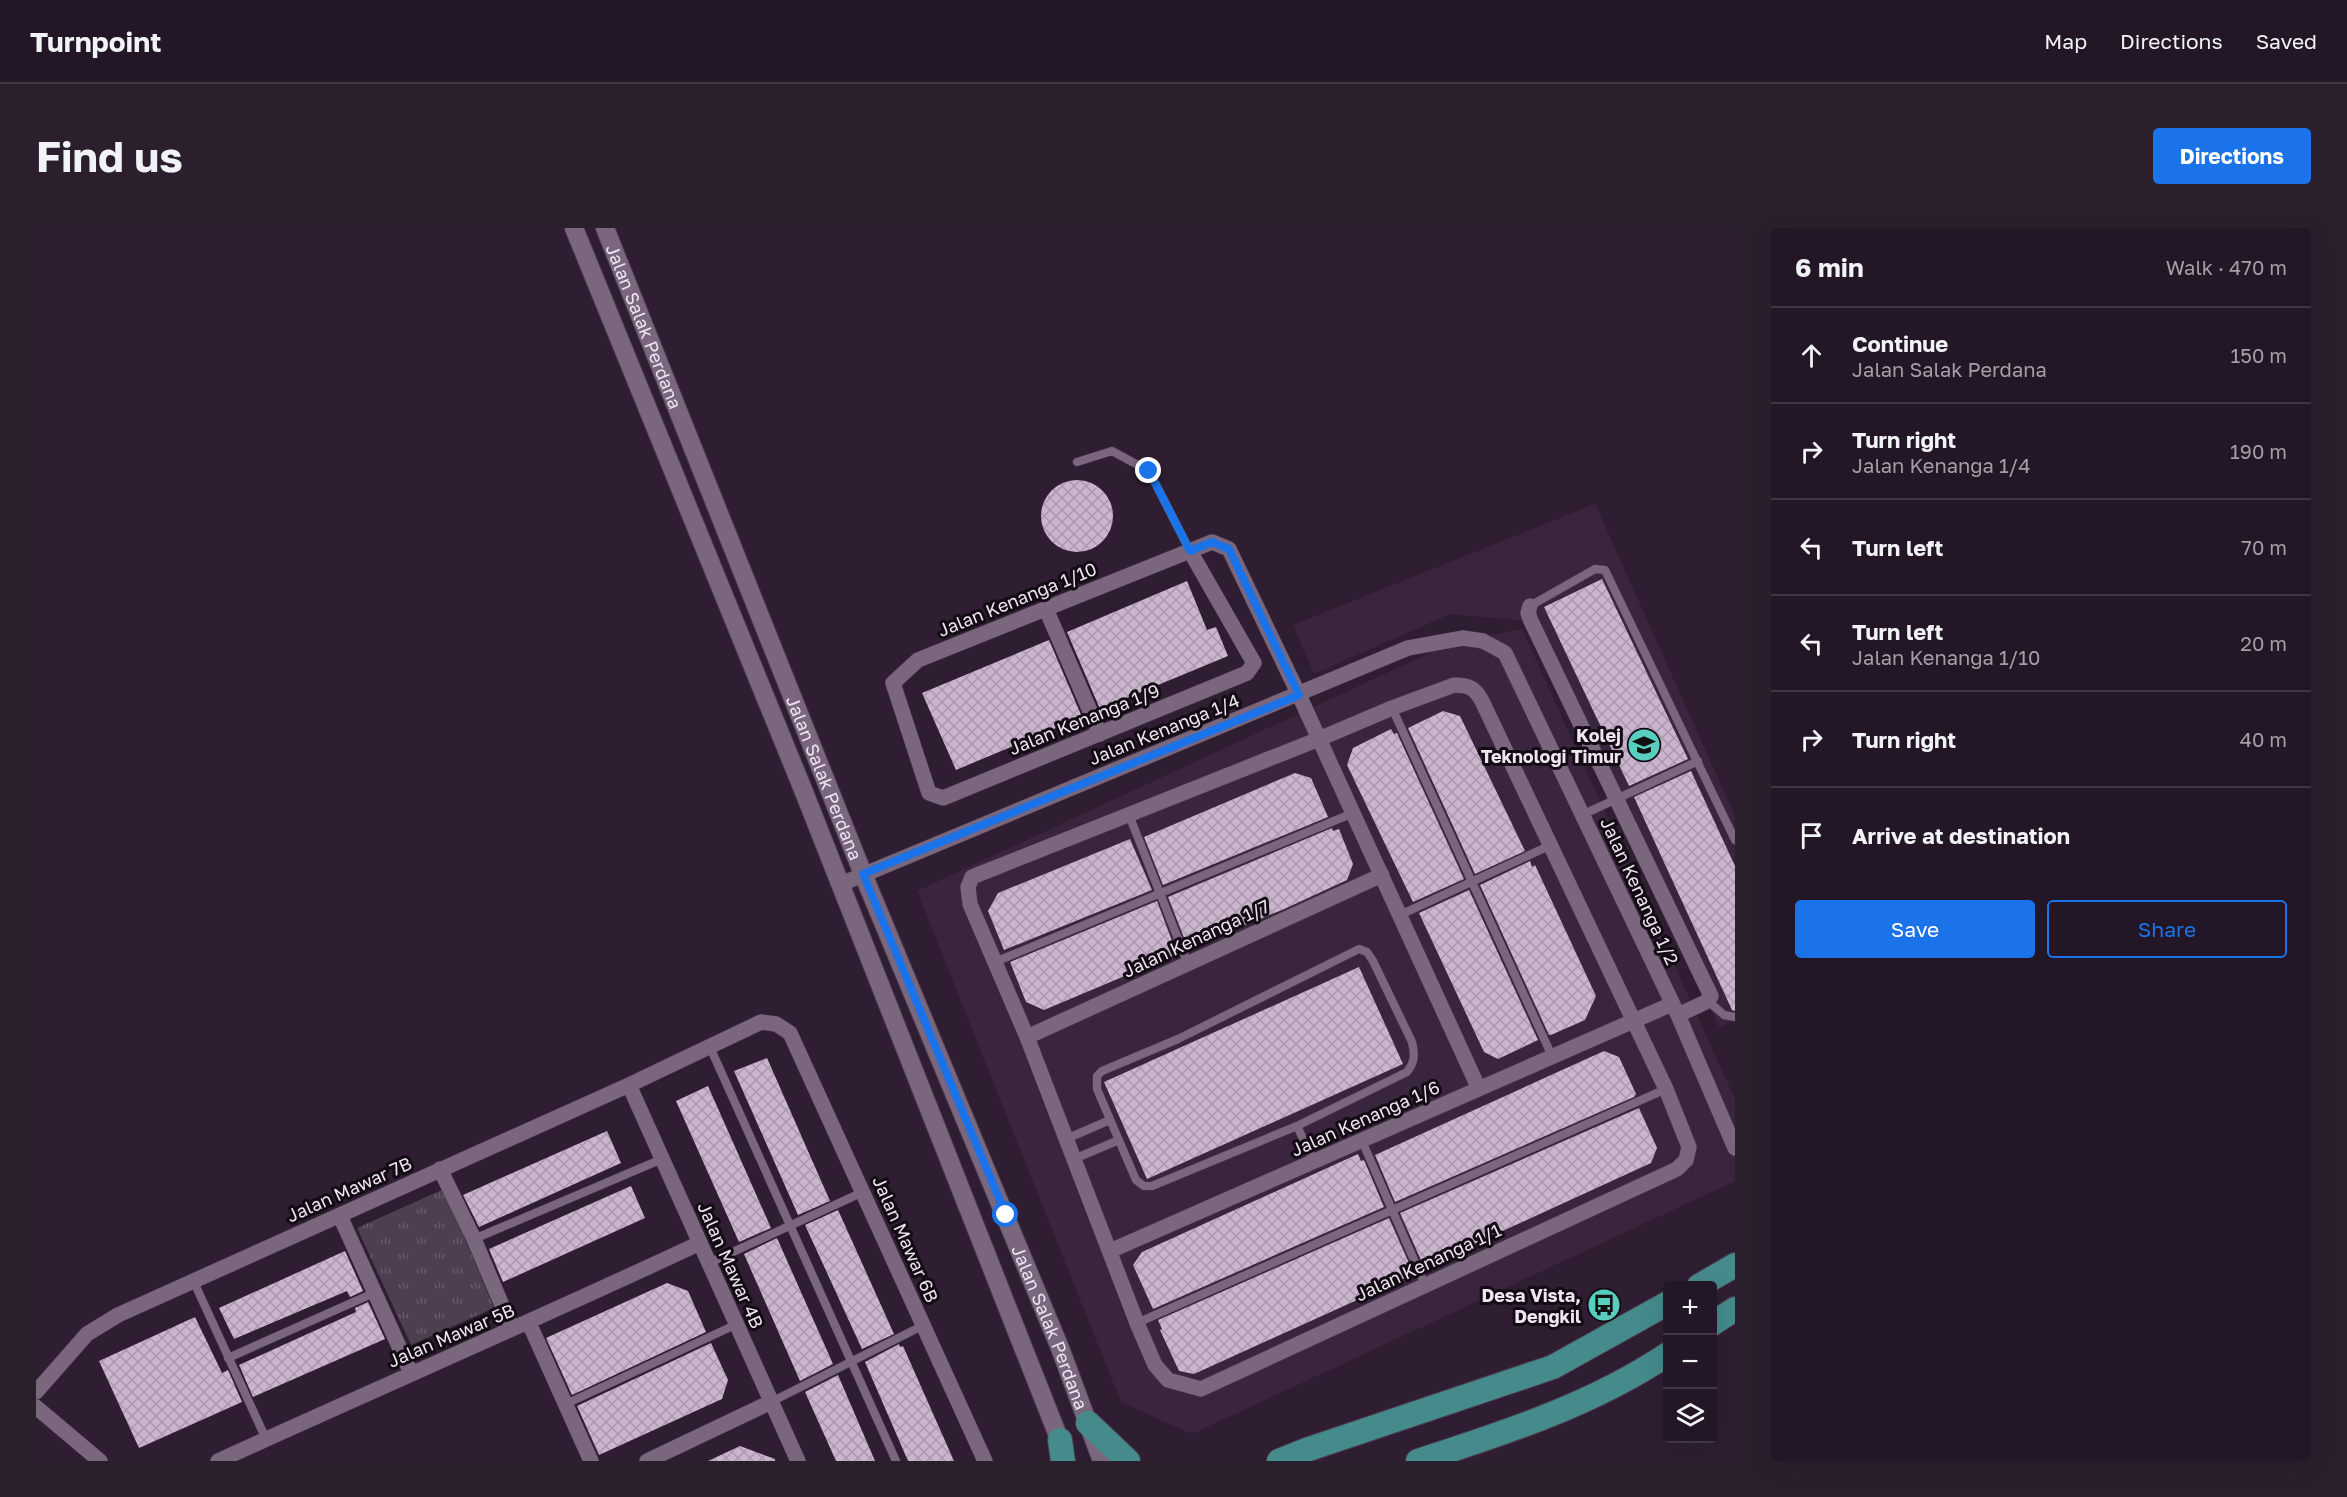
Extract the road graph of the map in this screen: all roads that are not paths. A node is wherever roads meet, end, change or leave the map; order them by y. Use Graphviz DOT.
graph roads {
  1 [pos="574,228"];
  2 [pos="605,228"];
  3 [pos="614,249"];
  4 [pos="587,261"];
  5 [pos="1077,462"];
  6 [pos="1190,551"];
  7 [pos="1530,606"];
  8 [pos="1046,609"];
  9 [pos="1505,653"];
  10 [pos="1299,695"];
  11 [pos="1392,708"];
  12 [pos="910,734"];
  13 [pos="1100,734"];
  14 [pos="1319,740"];
  15 [pos="1698,760"];
  16 [pos="1618,798"];
  17 [pos="1353,813"];
  18 [pos="1129,815"];
  19 [pos="1582,815"];
  20 [pos="1735,840"];
  21 [pos="1551,845"];
  22 [pos="863,874"];
  23 [pos="1382,875"];
  24 [pos="1472,882"];
  25 [pos="841,884"];
  26 [pos="1159,894"];
  27 [pos="1400,915"];
  28 [pos="994,962"];
  29 [pos="1188,964"];
  30 [pos="1708,1001"];
  31 [pos="1675,1010"];
  32 [pos="1735,1017"];
  33 [pos="1635,1021"];
  34 [pos="790,1033"];
  35 [pos="1027,1037"];
  36 [pos="710,1045"];
  37 [pos="1552,1056"];
  38 [pos="629,1085"];
  39 [pos="1479,1089"];
  40 [pos="1666,1089"];
  41 [pos="1110,1120"];
  42 [pos="1297,1126"];
  43 [pos="1066,1139"];
  44 [pos="1119,1140"];
  45 [pos="1362,1141"];
  46 [pos="1735,1148"];
  47 [pos="662,1159"];
  48 [pos="1074,1159"];
  49 [pos="1314,1162"];
  50 [pos="440,1169"];
  51 [pos="863,1192"];
  52 [pos="1393,1210"];
  53 [pos="340,1216"];
  54 [pos="791,1225"];
  55 [pos="474,1239"];
  56 [pos="700,1243"];
  57 [pos="1110,1251"];
  58 [pos="709,1263"];
  59 [pos="194,1280"];
  60 [pos="1425,1285"];
  61 [pos="376,1292"];
  62 [pos="1663,1307"];
  63 [pos="1735,1309"];
  64 [pos="1717,1321"];
  65 [pos="529,1323"];
  66 [pos="1137,1323"];
  67 [pos="737,1324"];
  68 [pos="924,1325"];
  69 [pos="512,1329"];
  70 [pos="1663,1357"];
  71 [pos="228,1358"];
  72 [pos="850,1360"];
  73 [pos="411,1372"];
  74 [pos="36,1392"];
  75 [pos="771,1402"];
  76 [pos="566,1404"];
  77 [pos="36,1407"];
  78 [pos="1088,1423"];
  79 [pos="266,1439"];
  80 [pos="1064,1454"];
  81 [pos="100,1461"];
  82 [pos="218,1461"];
  83 [pos="591,1461"];
  84 [pos="647,1461"];
  85 [pos="798,1461"];
  86 [pos="896,1461"];
  87 [pos="985,1461"];
  88 [pos="1102,1461"];
  89 [pos="1128,1461"];
  90 [pos="1279,1461"];
  91 [pos="1418,1461"];
  1 -- 4 [label="street, Jalan Salak Perdana"];
  2 -- 3 [label="street, Jalan Salak Perdana"];
  3 -- 4 [label="street"];
  3 -- 22 [label="street, Jalan Salak Perdana"];
  4 -- 25 [label="street, Jalan Salak Perdana"];
  5 -- 6 [label="lane"];
  6 -- 8 [label="street, Jalan Kenanga 1/10"];
  6 -- 10 [label="street, Jalan Kenanga 1/10"];
  6 -- 13 [label="street, Jalan Kenanga 1/9"];
  7 -- 15 [label="lane"];
  7 -- 16 [label="street"];
  8 -- 12 [label="street, Jalan Kenanga 1/10"];
  8 -- 13 [label="street"];
  9 -- 10 [label="street, Jalan Kenanga 1/4"];
  9 -- 19 [label="street, Jalan Kenanga 1/2"];
  10 -- 14 [label="street"];
  10 -- 22 [label="street, Jalan Kenanga 1/4"];
  11 -- 14 [label="street"];
  11 -- 21 [label="street"];
  11 -- 24 [label="lane"];
  12 -- 13 [label="street, Jalan Kenanga 1/9"];
  14 -- 17 [label="street"];
  14 -- 18 [label="street"];
  15 -- 16 [label="lane"];
  15 -- 20 [label="lane"];
  16 -- 19 [label="lane"];
  16 -- 30 [label="street"];
  17 -- 23 [label="street"];
  17 -- 26 [label="lane"];
  18 -- 26 [label="lane"];
  18 -- 28 [label="street"];
  19 -- 31 [label="street, Jalan Kenanga 1/2"];
  21 -- 24 [label="lane"];
  21 -- 33 [label="street"];
  22 -- 25 [label="street, Jalan Kenanga 1/4"];
  22 -- 78 [label="street, Jalan Salak Perdana"];
  23 -- 27 [label="street"];
  23 -- 29 [label="street, Jalan Kenanga 1/7"];
  24 -- 27 [label="lane"];
  24 -- 37 [label="lane"];
  25 -- 80 [label="street, Jalan Salak Perdana"];
  26 -- 28 [label="lane"];
  26 -- 29 [label="lane"];
  27 -- 39 [label="street"];
  28 -- 35 [label="street"];
  29 -- 35 [label="street, Jalan Kenanga 1/7"];
  30 -- 31 [label="street, Jalan Kenanga 1/6"];
  30 -- 32 [label="lane"];
  31 -- 33 [label="street, Jalan Kenanga 1/6"];
  31 -- 46 [label="street, Jalan Kenanga 1/2"];
  33 -- 37 [label="street, Jalan Kenanga 1/6"];
  33 -- 40 [label="street"];
  34 -- 36 [label="street, Jalan Mawar 7B"];
  34 -- 51 [label="street, Jalan Mawar 6B"];
  35 -- 43 [label="street"];
  36 -- 38 [label="street, Jalan Mawar 7B"];
  36 -- 54 [label="lane"];
  37 -- 39 [label="street, Jalan Kenanga 1/6"];
  38 -- 47 [label="street, Jalan Mawar 4B"];
  38 -- 50 [label="street, Jalan Mawar 7B"];
  39 -- 45 [label="street, Jalan Kenanga 1/6"];
  40 -- 52 [label="lane"];
  40 -- 60 [label="street, Jalan Kenanga 1/1"];
  41 -- 42 [label="lane"];
  41 -- 43 [label="lane"];
  41 -- 44 [label="lane"];
  42 -- 44 [label="lane"];
  42 -- 49 [label="lane"];
  43 -- 48 [label="street"];
  44 -- 48 [label="lane"];
  45 -- 49 [label="street, Jalan Kenanga 1/6"];
  45 -- 52 [label="lane"];
  47 -- 55 [label="lane"];
  47 -- 56 [label="street, Jalan Mawar 4B"];
  48 -- 57 [label="street"];
  49 -- 57 [label="street, Jalan Kenanga 1/6"];
  50 -- 53 [label="street, Jalan Mawar 7B"];
  50 -- 55 [label="street"];
  51 -- 54 [label="lane"];
  51 -- 68 [label="street, Jalan Mawar 6B"];
  52 -- 60 [label="lane"];
  52 -- 66 [label="lane"];
  53 -- 59 [label="street, Jalan Mawar 7B"];
  53 -- 61 [label="street"];
  54 -- 58 [label="lane"];
  54 -- 72 [label="lane"];
  55 -- 69 [label="street"];
  56 -- 58 [label="street, Jalan Mawar 4B"];
  56 -- 65 [label="street, Jalan Mawar 5B"];
  57 -- 66 [label="street"];
  58 -- 67 [label="street, Jalan Mawar 4B"];
  59 -- 71 [label="lane"];
  59 -- 74 [label="street, Jalan Mawar 7B"];
  60 -- 66 [label="street, Jalan Kenanga 1/1"];
  61 -- 71 [label="lane"];
  61 -- 73 [label="street"];
  62 -- 90 [label="main road"];
  63 -- 64 [label="main road"];
  65 -- 69 [label="street, Jalan Mawar 5B"];
  65 -- 76 [label="street"];
  67 -- 75 [label="street, Jalan Mawar 4B"];
  67 -- 76 [label="lane"];
  68 -- 72 [label="lane"];
  68 -- 87 [label="street, Jalan Mawar 6B"];
  69 -- 73 [label="street, Jalan Mawar 5B"];
  70 -- 91 [label="main road"];
  71 -- 79 [label="lane"];
  72 -- 75 [label="lane"];
  72 -- 86 [label="lane"];
  73 -- 79 [label="street, Jalan Mawar 5B"];
  75 -- 84 [label="street"];
  75 -- 85 [label="street, Jalan Mawar 4B"];
  76 -- 83 [label="street"];
  77 -- 81 [label="street"];
  78 -- 88 [label="street, Jalan Salak Perdana"];
  78 -- 89 [label="main road"];
  79 -- 82 [label="street, Jalan Mawar 5B"];
}
